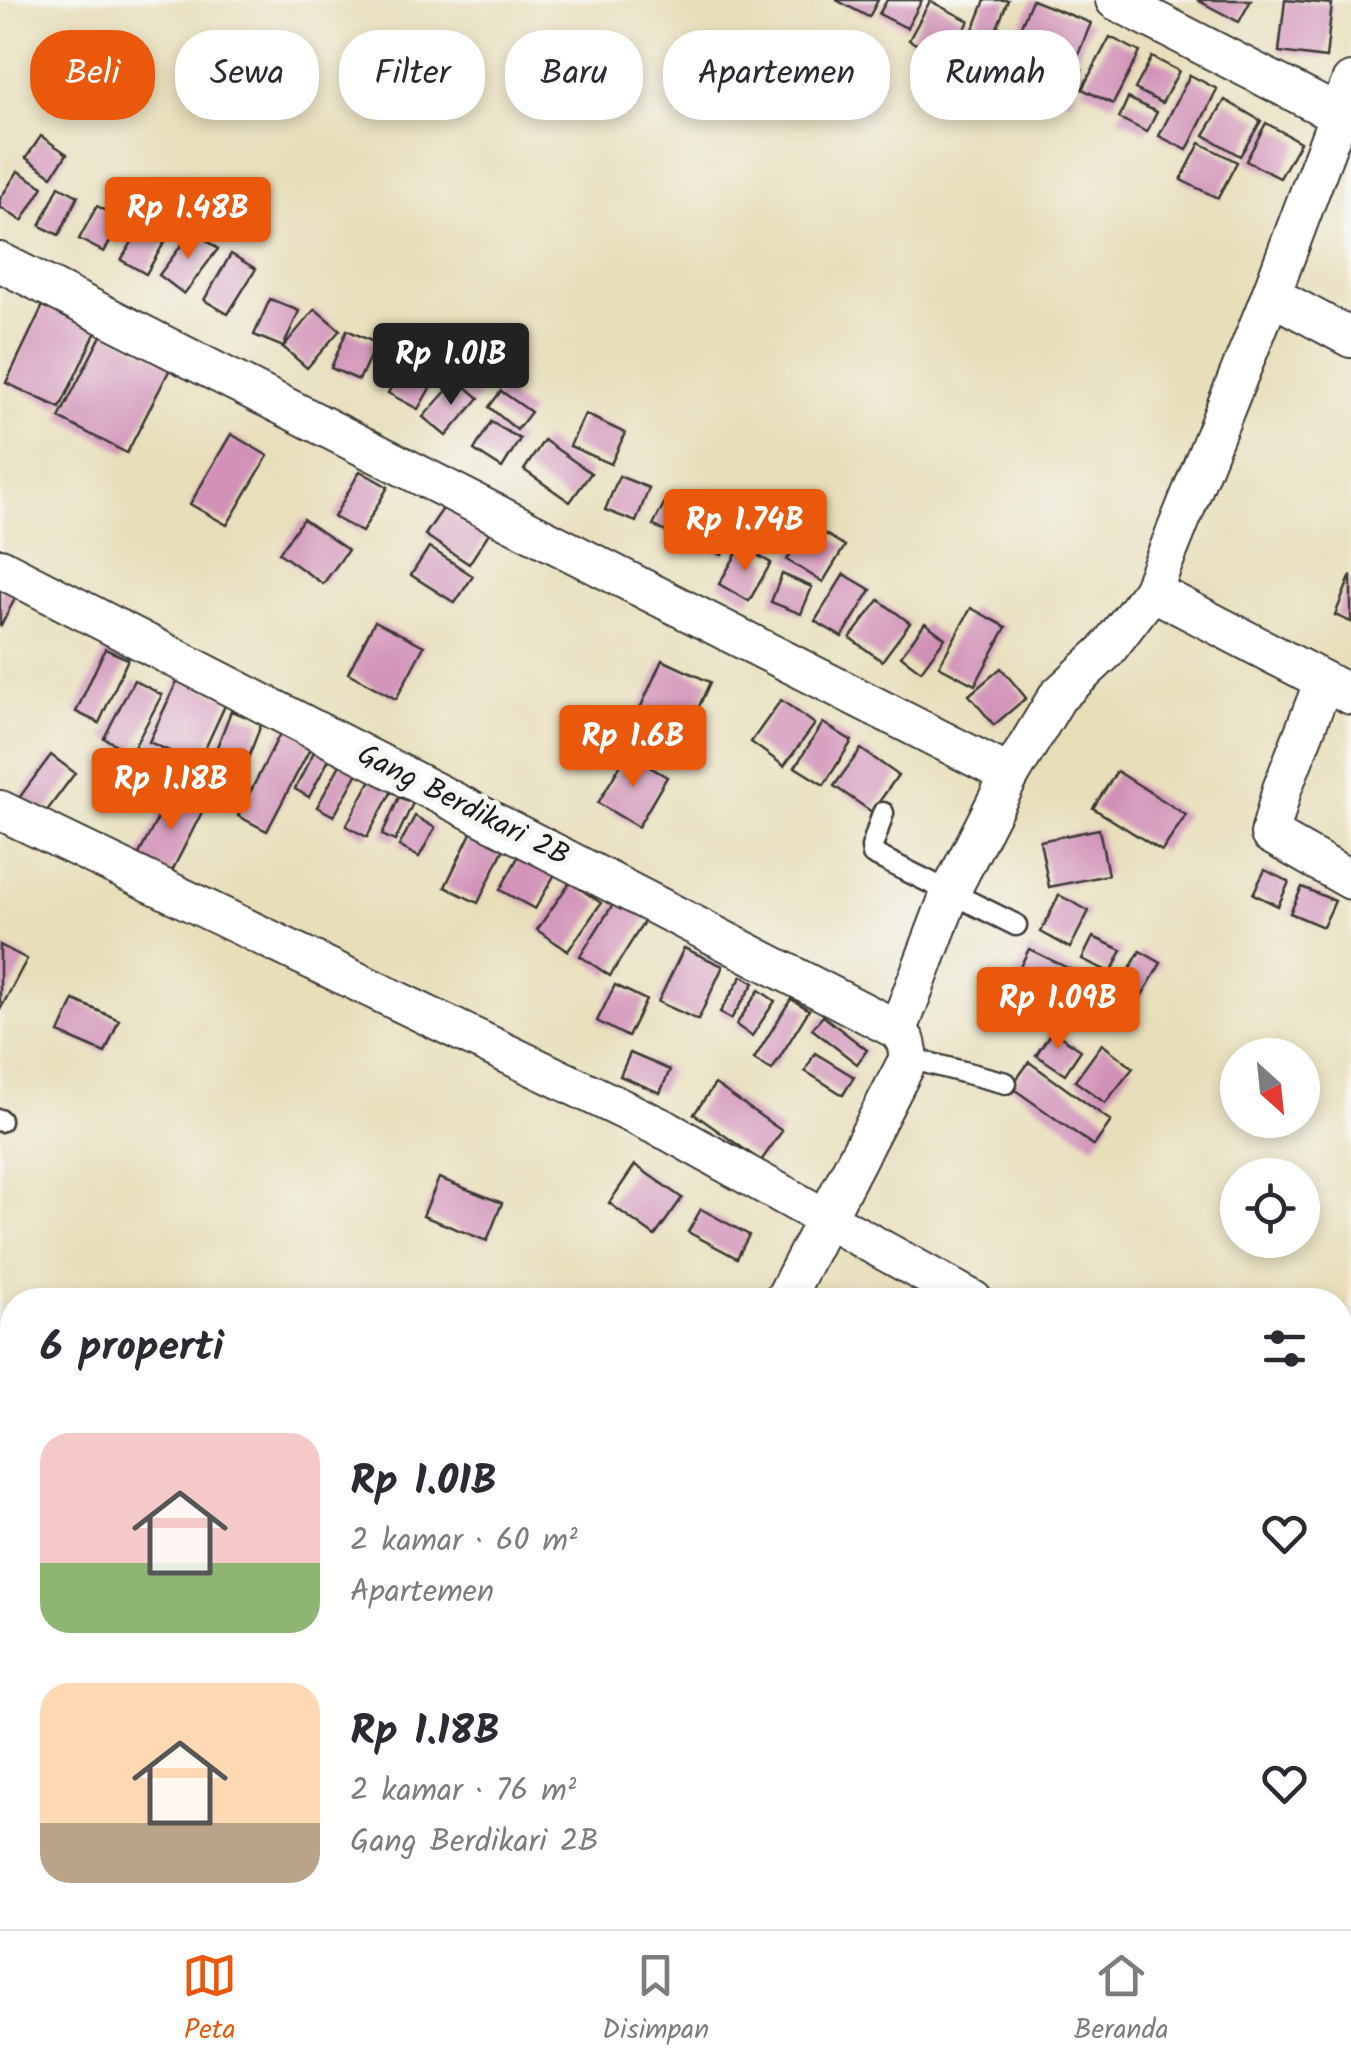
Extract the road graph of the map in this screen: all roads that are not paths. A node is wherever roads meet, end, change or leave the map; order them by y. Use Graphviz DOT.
graph roads {
  1 [pos="1115,0"];
  2 [pos="1344,98"];
  3 [pos="0,262"];
  4 [pos="1271,295"];
  5 [pos="1351,338"];
  6 [pos="0,568"];
  7 [pos="1152,591"];
  8 [pos="1338,688"];
  9 [pos="1010,775"];
  10 [pos="0,810"];
  11 [pos="883,813"];
  12 [pos="1351,880"];
  13 [pos="951,891"];
  14 [pos="1016,924"];
  15 [pos="904,1044"];
  16 [pos="1006,1083"];
  17 [pos="826,1221"];
  18 [pos="790,1288"];
  19 [pos="951,1288"];
  1 -- 2 [label="street"];
  2 -- 4 [label="street"];
  3 -- 9 [label="street"];
  4 -- 5 [label="street"];
  4 -- 7 [label="street"];
  6 -- 15 [label="street, Gang Berdikari 2B"];
  7 -- 8 [label="street"];
  7 -- 9 [label="street"];
  8 -- 12 [label="street"];
  9 -- 13 [label="street"];
  10 -- 17 [label="street"];
  11 -- 13 [label="lane"];
  13 -- 14 [label="lane"];
  13 -- 15 [label="street"];
  15 -- 16 [label="lane"];
  15 -- 17 [label="street"];
  17 -- 18 [label="street"];
  17 -- 19 [label="street"];
}
